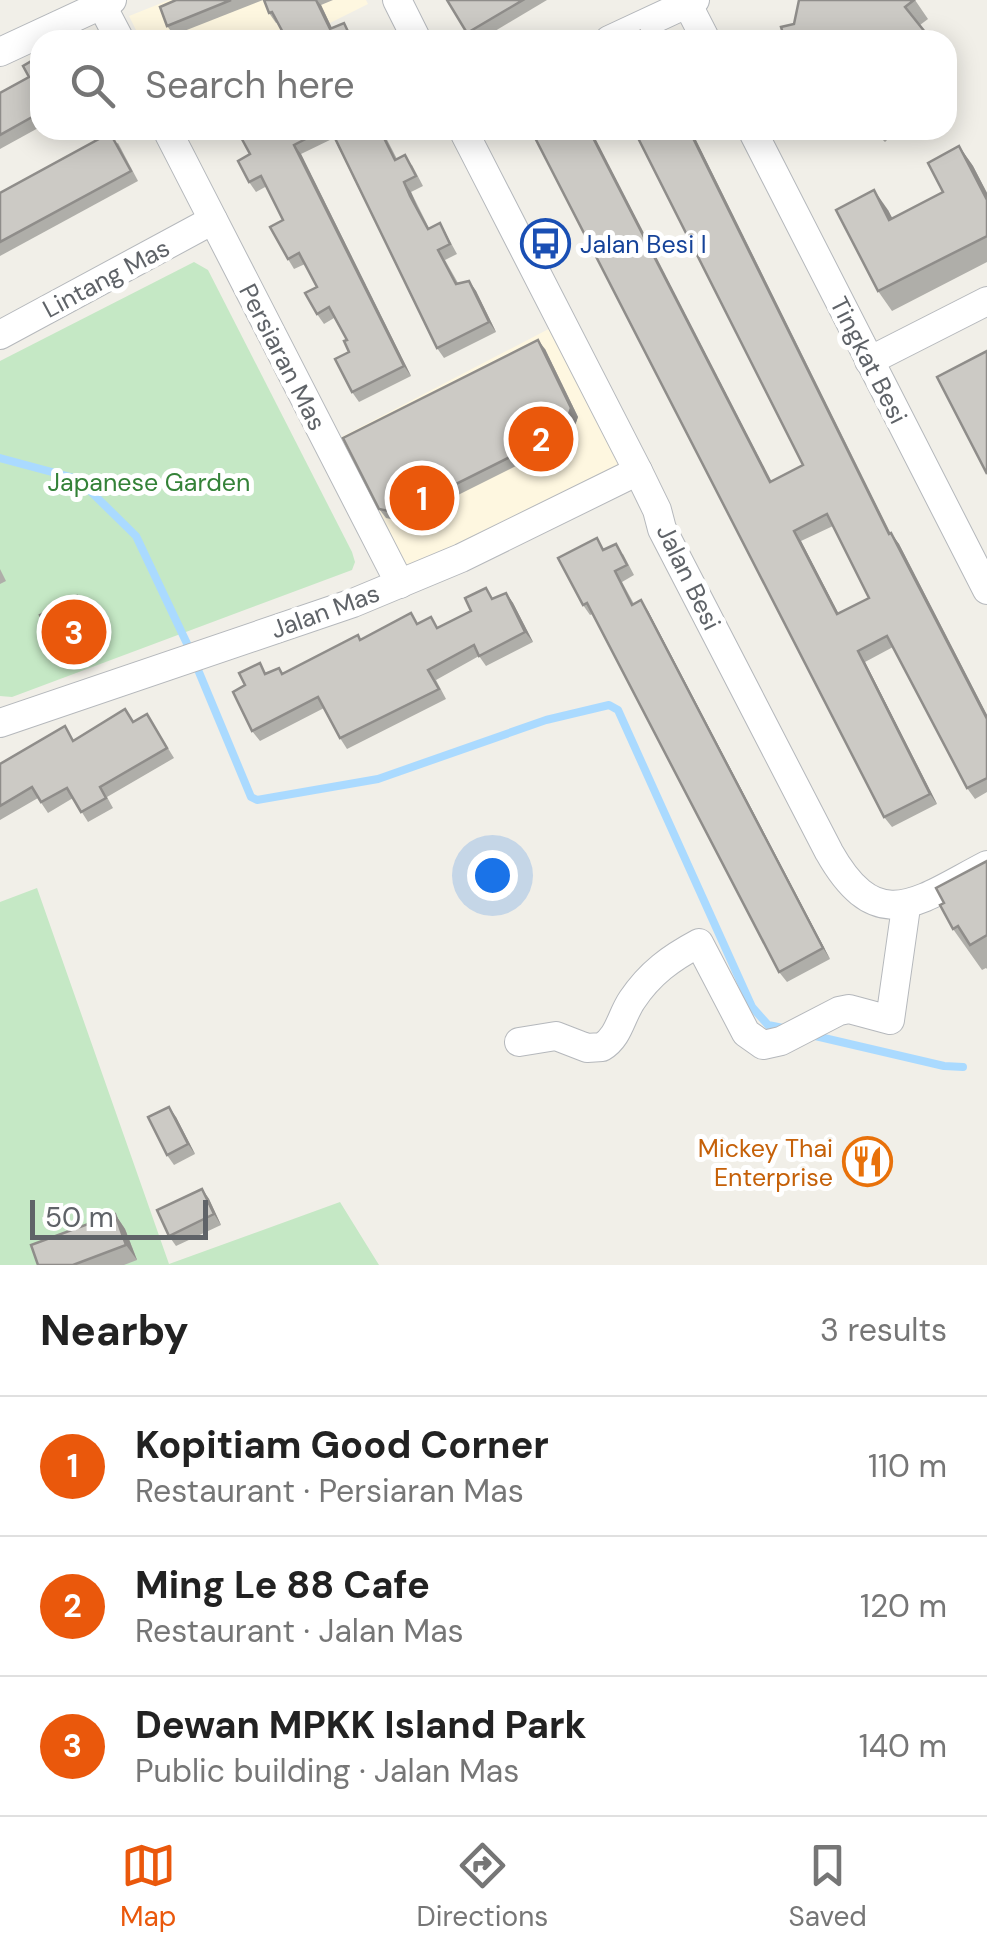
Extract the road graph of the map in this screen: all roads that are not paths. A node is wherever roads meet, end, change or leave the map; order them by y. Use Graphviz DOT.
graph roads {
  1 [pos="397,0"];
  2 [pos="104,2"];
  3 [pos="691,2"];
  4 [pos="46,30"];
  5 [pos="116,30"];
  6 [pos="412,30"];
  7 [pos="631,30"];
  8 [pos="702,30"];
  9 [pos="30,38"];
  10 [pos="0,52"];
  11 [pos="172,140"];
  12 [pos="468,140"];
  13 [pos="757,140"];
  14 [pos="213,220"];
  15 [pos="987,302"];
  16 [pos="0,335"];
  17 [pos="869,360"];
  18 [pos="638,472"];
  19 [pos="594,493"];
  20 [pos="662,528"];
  21 [pos="984,575"];
  22 [pos="400,584"];
  23 [pos="0,723"];
  24 [pos="987,865"];
  25 [pos="906,907"];
  26 [pos="519,1042"];
  1 -- 6 [label="street"];
  2 -- 4 [label="street"];
  2 -- 5 [label="street"];
  3 -- 7 [label="street"];
  3 -- 8 [label="street"];
  9 -- 10 [label="street"];
  11 -- 14 [label="street, Persiaran Mas"];
  12 -- 18 [label="street, Jalan Besi"];
  13 -- 17 [label="street, Tingkat Besi"];
  14 -- 16 [label="street, Lintang Mas"];
  14 -- 22 [label="street, Persiaran Mas"];
  15 -- 17 [label="street"];
  17 -- 21 [label="street, Tingkat Besi"];
  18 -- 19 [label="street, Jalan Mas"];
  18 -- 20 [label="street, Jalan Besi"];
  19 -- 20 [label="street"];
  19 -- 22 [label="street, Jalan Mas"];
  20 -- 25 [label="street, Jalan Besi"];
  22 -- 23 [label="street, Jalan Mas"];
  24 -- 25 [label="street"];
  25 -- 26 [label="street"];
}
